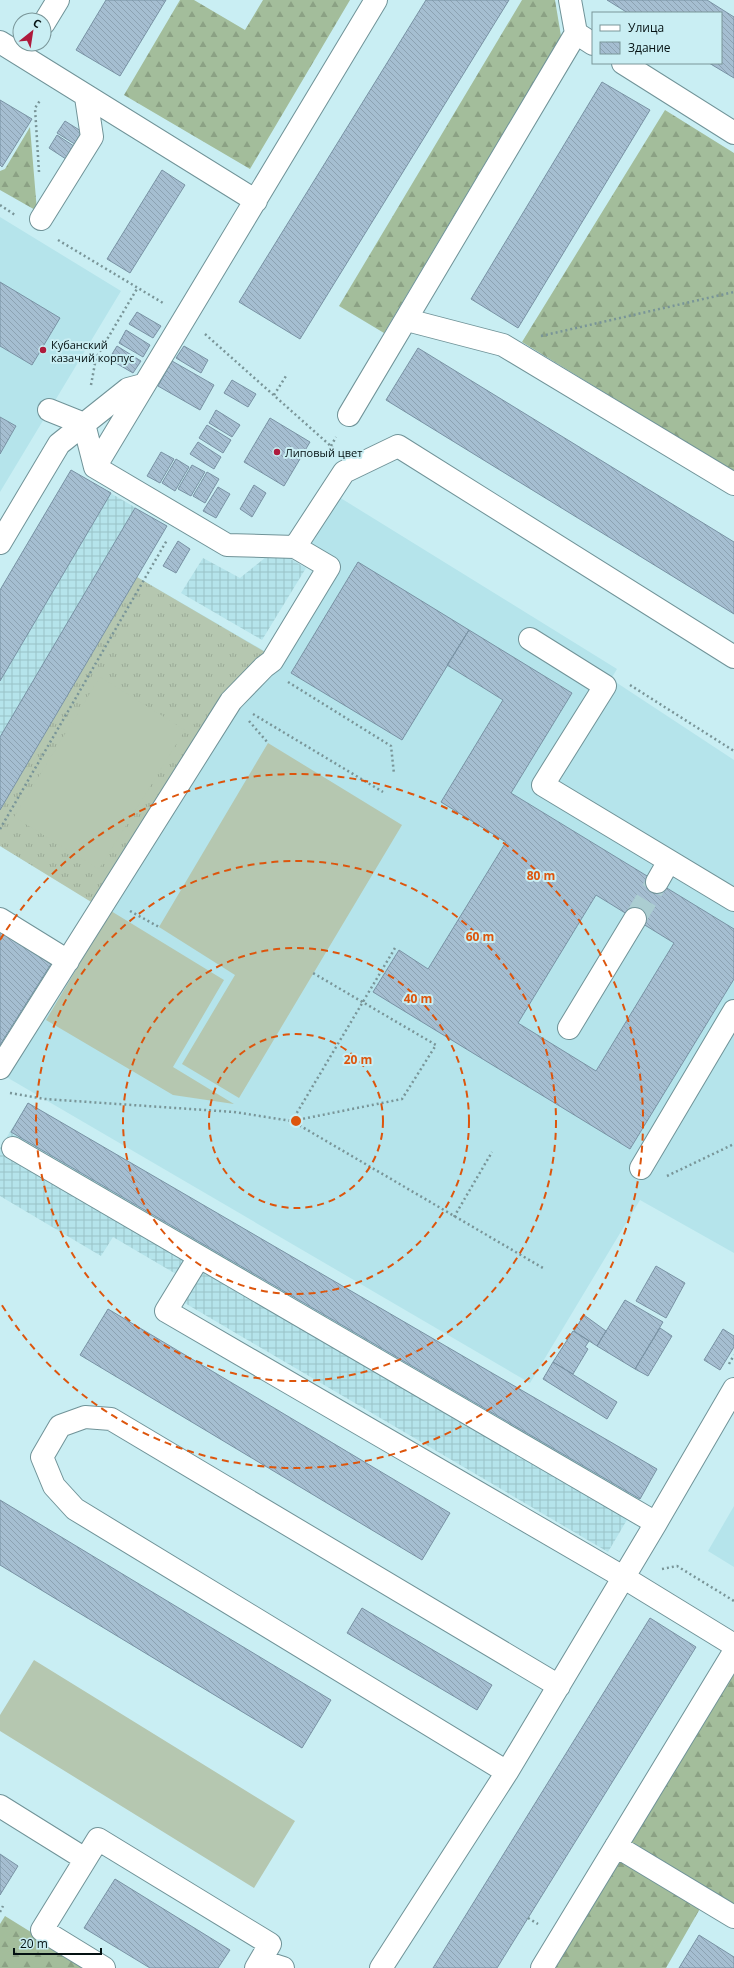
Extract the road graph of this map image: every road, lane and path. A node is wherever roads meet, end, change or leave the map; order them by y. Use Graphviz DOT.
graph roads {
  1 [pos="58,0"];
  2 [pos="376,0"];
  3 [pos="570,0"];
  4 [pos="51,12"];
  5 [pos="585,39"];
  6 [pos="0,42"];
  7 [pos="12,45"];
  8 [pos="30,52"];
  9 [pos="625,64"];
  10 [pos="55,77"];
  11 [pos="86,97"];
  12 [pos="734,133"];
  13 [pos="39,180"];
  14 [pos="256,201"];
  15 [pos="42,219"];
  16 [pos="138,287"];
  17 [pos="734,292"];
  18 [pos="407,320"];
  19 [pos="503,345"];
  20 [pos="286,376"];
  21 [pos="143,385"];
  22 [pos="274,395"];
  23 [pos="49,410"];
  24 [pos="349,415"];
  25 [pos="84,424"];
  26 [pos="95,467"];
  27 [pos="734,484"];
  28 [pos="180,518"];
  29 [pos="0,543"];
  30 [pos="295,547"];
  31 [pos="530,639"];
  32 [pos="734,657"];
  33 [pos="264,667"];
  34 [pos="629,684"];
  35 [pos="232,701"];
  36 [pos="734,751"];
  37 [pos="394,774"];
  38 [pos="383,792"];
  39 [pos="0,829"];
  40 [pos="669,861"];
  41 [pos="657,882"];
  42 [pos="107,898"];
  43 [pos="734,900"];
  44 [pos="0,919"];
  45 [pos="635,919"];
  46 [pos="159,927"];
  47 [pos="395,948"];
  48 [pos="68,961"];
  49 [pos="313,973"];
  50 [pos="364,1002"];
  51 [pos="734,1011"];
  52 [pos="569,1028"];
  53 [pos="0,1068"];
  54 [pos="7,1092"];
  55 [pos="292,1121"];
  56 [pos="734,1144"];
  57 [pos="13,1148"];
  58 [pos="492,1152"];
  59 [pos="641,1168"];
  60 [pos="660,1180"];
  61 [pos="454,1217"];
  62 [pos="199,1257"];
  63 [pos="543,1268"];
  64 [pos="734,1389"];
  65 [pos="656,1524"];
  66 [pos="623,1577"];
  67 [pos="734,1600"];
  68 [pos="734,1645"];
  69 [pos="734,1652"];
  70 [pos="559,1686"];
  71 [pos="507,1772"];
  72 [pos="0,1806"];
  73 [pos="616,1846"];
  74 [pos="85,1859"];
  75 [pos="3,1906"];
  76 [pos="0,1912"];
  77 [pos="734,1917"];
  78 [pos="259,1964"];
  79 [pos="104,1968"];
  80 [pos="283,1968"];
  81 [pos="381,1968"];
  82 [pos="542,1968"];
  1 -- 4 [label="lane"];
  2 -- 14 [label="lane"];
  3 -- 5 [label="lane"];
  5 -- 18 [label="lane"];
  6 -- 7 [label="lane"];
  8 -- 10 [label="lane"];
  9 -- 12 [label="lane"];
  10 -- 11 [label="lane"];
  10 -- 13 [label="path"];
  11 -- 14 [label="lane"];
  11 -- 15 [label="lane"];
  14 -- 21 [label="lane"];
  16 -- 25 [label="path"];
  17 -- 19 [label="path"];
  18 -- 19 [label="lane"];
  18 -- 24 [label="lane"];
  19 -- 27 [label="lane"];
  20 -- 22 [label="path"];
  21 -- 25 [label="lane"];
  21 -- 26 [label="lane"];
  23 -- 25 [label="lane"];
  25 -- 26 [label="lane"];
  25 -- 29 [label="lane"];
  26 -- 28 [label="lane"];
  28 -- 30 [label="lane"];
  28 -- 39 [label="path"];
  30 -- 32 [label="lane"];
  30 -- 33 [label="lane"];
  31 -- 40 [label="lane"];
  33 -- 35 [label="lane"];
  33 -- 37 [label="path"];
  34 -- 36 [label="path"];
  35 -- 38 [label="path"];
  35 -- 42 [label="lane"];
  40 -- 41 [label="lane"];
  40 -- 43 [label="lane"];
  42 -- 46 [label="path"];
  42 -- 48 [label="lane"];
  44 -- 48 [label="lane"];
  45 -- 52 [label="lane"];
  47 -- 50 [label="path"];
  48 -- 53 [label="lane"];
  49 -- 50 [label="path"];
  50 -- 55 [label="path"];
  50 -- 55 [label="path"];
  51 -- 59 [label="lane"];
  54 -- 55 [label="path"];
  55 -- 61 [label="path"];
  56 -- 60 [label="path"];
  57 -- 62 [label="lane"];
  58 -- 61 [label="path"];
  61 -- 63 [label="path"];
  62 -- 65 [label="lane"];
  62 -- 66 [label="lane"];
  64 -- 65 [label="lane"];
  65 -- 66 [label="lane"];
  66 -- 67 [label="path"];
  66 -- 68 [label="lane"];
  66 -- 70 [label="lane"];
  69 -- 73 [label="lane"];
  70 -- 71 [label="lane"];
  70 -- 71 [label="lane"];
  71 -- 81 [label="lane"];
  72 -- 74 [label="lane"];
  73 -- 77 [label="lane"];
  73 -- 82 [label="lane"];
  74 -- 78 [label="lane"];
  74 -- 79 [label="lane"];
  75 -- 76 [label="path"];
  78 -- 80 [label="lane"];
}
